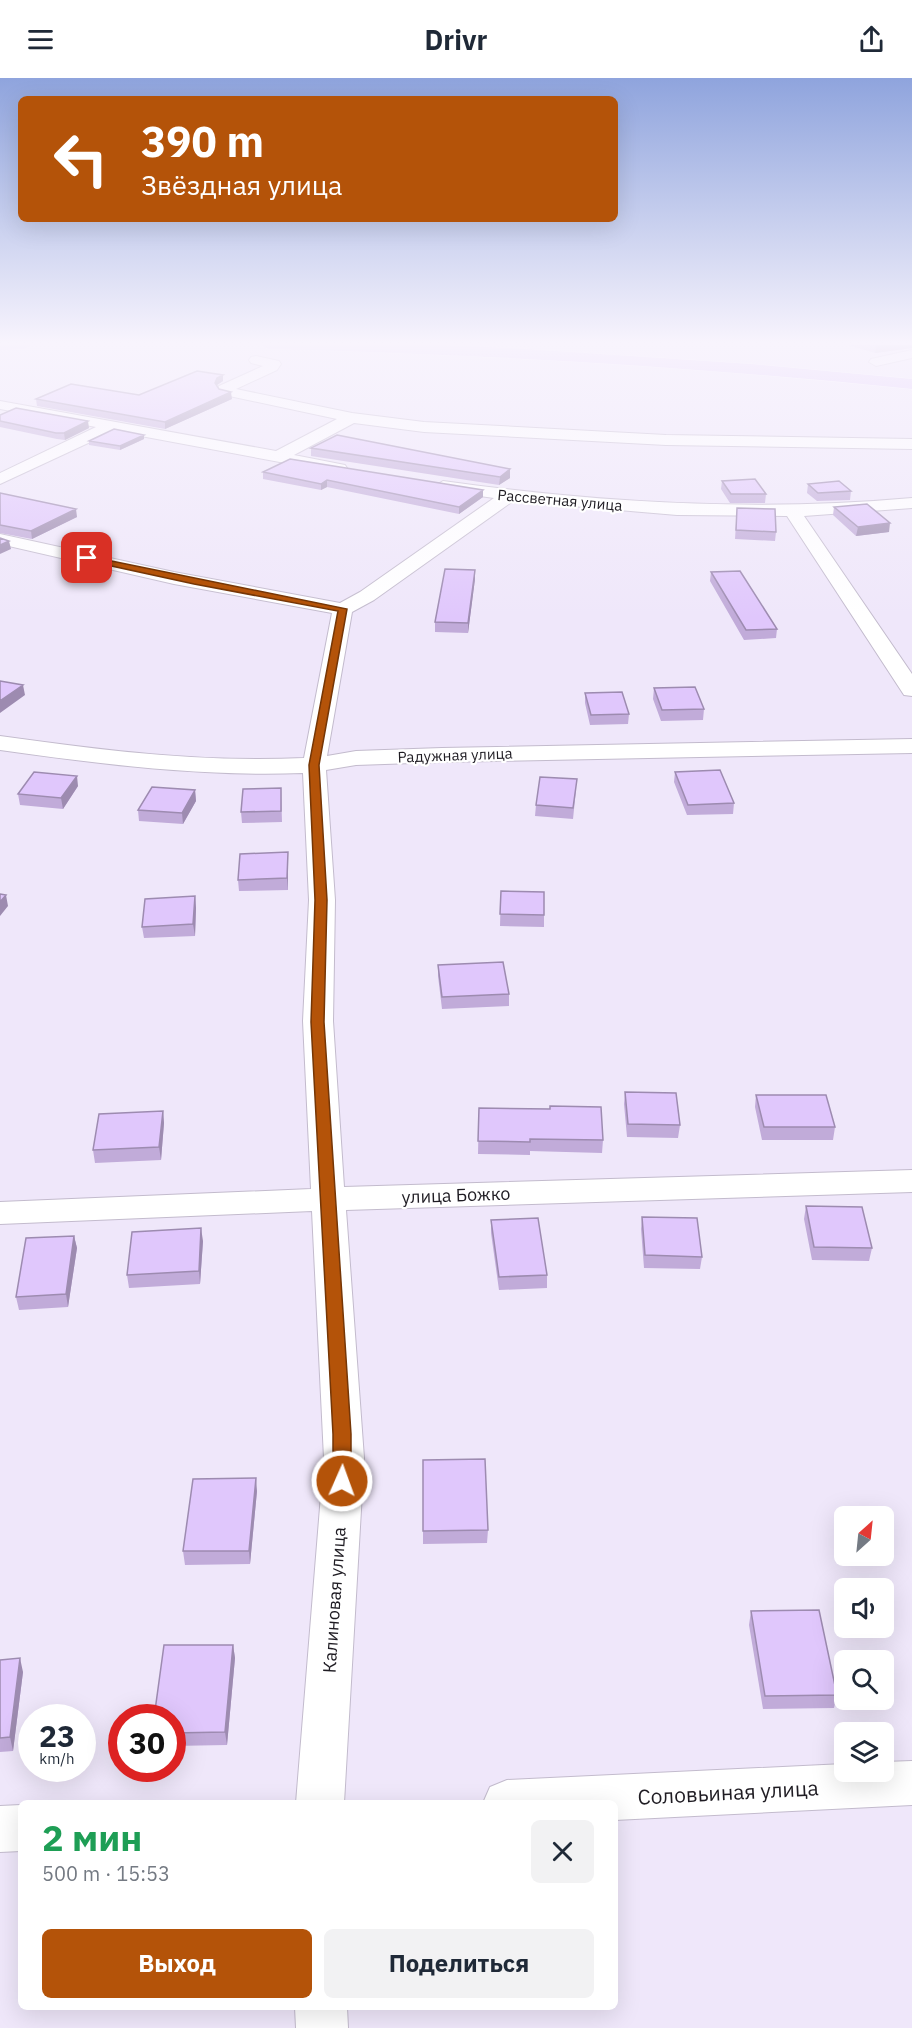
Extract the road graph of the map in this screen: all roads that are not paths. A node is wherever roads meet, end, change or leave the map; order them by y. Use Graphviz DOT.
graph roads {
  1 [pos="91,436"];
  2 [pos="160,436"];
  3 [pos="317,436"];
  4 [pos="592,436"];
  5 [pos="912,444"];
  6 [pos="277,457"];
  7 [pos="355,471"];
  8 [pos="0,479"];
  9 [pos="421,483"];
  10 [pos="509,496"];
  11 [pos="912,503"];
  12 [pos="793,512"];
  13 [pos="0,539"];
  14 [pos="343,609"];
  15 [pos="912,690"];
  16 [pos="0,743"];
  17 [pos="912,746"];
  18 [pos="314,765"];
  19 [pos="912,1181"];
  20 [pos="329,1199"];
  21 [pos="0,1212"];
  22 [pos="912,1783"];
  23 [pos="321,1800"];
  24 [pos="568,1800"];
  25 [pos="18,1828"];
  26 [pos="0,1829"];
  27 [pos="321,2010"];
  28 [pos="322,2028"];
  1 -- 8 [label="street"];
  2 -- 6 [label="street"];
  3 -- 6 [label="street"];
  4 -- 5 [label="street"];
  6 -- 7 [label="street"];
  9 -- 10 [label="street, Рассветная улица"];
  10 -- 12 [label="street, Рассветная улица"];
  10 -- 14 [label="street"];
  11 -- 12 [label="street, Рассветная улица"];
  12 -- 15 [label="street"];
  13 -- 14 [label="street"];
  14 -- 18 [label="street, Калиновая улица"];
  16 -- 18 [label="street, Радужная улица"];
  17 -- 18 [label="street, Радужная улица"];
  18 -- 20 [label="street, Калиновая улица"];
  19 -- 20 [label="street, улица Божко"];
  20 -- 21 [label="street, улица Божко"];
  20 -- 23 [label="street, Калиновая улица"];
  22 -- 24 [label="street, Соловьиная улица"];
  25 -- 26 [label="street"];
  27 -- 28 [label="street"];
}
